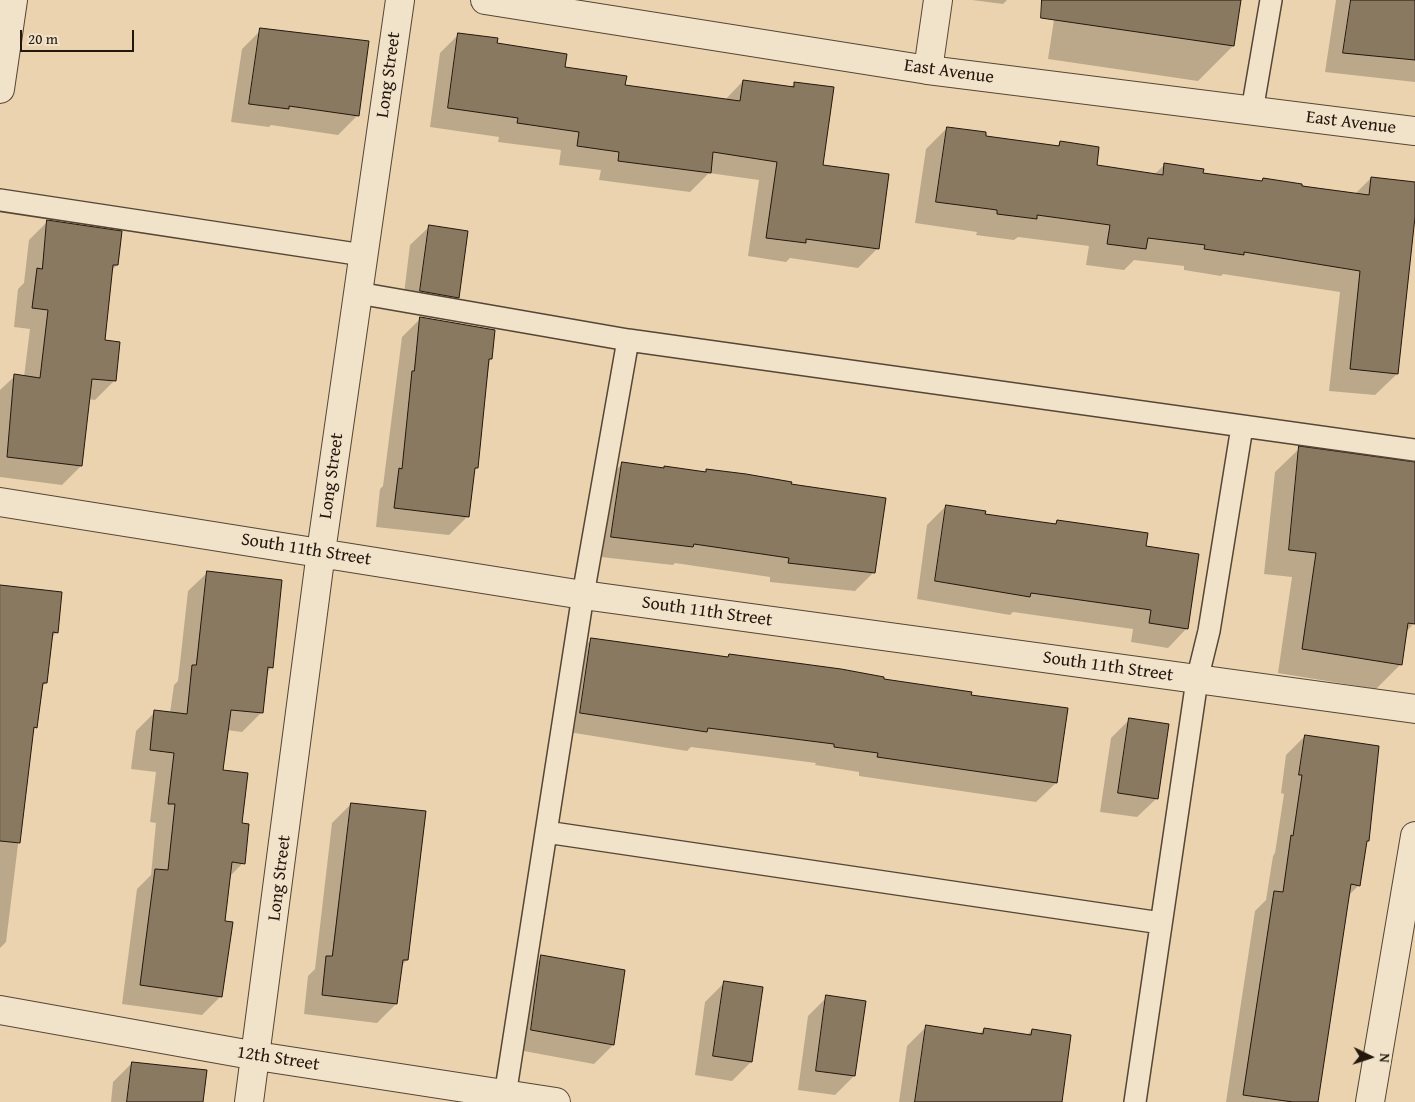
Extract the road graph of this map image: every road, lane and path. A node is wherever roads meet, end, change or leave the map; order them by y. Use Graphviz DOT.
graph roads {
  1 [pos="13,0"];
  2 [pos="400,0"];
  3 [pos="485,0"];
  4 [pos="938,0"];
  5 [pos="1271,0"];
  6 [pos="513,2"];
  7 [pos="928,70"];
  8 [pos="0,89"];
  9 [pos="1252,111"];
  10 [pos="1415,131"];
  11 [pos="0,200"];
  12 [pos="363,254"];
  13 [pos="358,293"];
  14 [pos="628,340"];
  15 [pos="1242,427"];
  16 [pos="1415,450"];
  17 [pos="0,502"];
  18 [pos="321,552"];
  19 [pos="583,594"];
  20 [pos="1197,680"];
  21 [pos="1415,709"];
  22 [pos="546,832"];
  23 [pos="1415,836"];
  24 [pos="1161,923"];
  25 [pos="0,1010"];
  26 [pos="257,1056"];
  27 [pos="505,1098"];
  28 [pos="249,1102"];
  29 [pos="556,1102"];
  30 [pos="1135,1102"];
  31 [pos="1370,1102"];
  1 -- 8 [label="street"];
  2 -- 12 [label="street, Long Street"];
  3 -- 6 [label="street, East Avenue"];
  4 -- 7 [label="street"];
  5 -- 9 [label="lane"];
  6 -- 7 [label="street, East Avenue"];
  7 -- 9 [label="street, East Avenue"];
  9 -- 10 [label="street, East Avenue"];
  11 -- 12 [label="lane"];
  12 -- 13 [label="street, Long Street"];
  13 -- 14 [label="lane"];
  13 -- 18 [label="street, Long Street"];
  14 -- 15 [label="lane"];
  14 -- 19 [label="lane"];
  15 -- 16 [label="lane"];
  15 -- 20 [label="lane"];
  17 -- 18 [label="street, South 11th Street"];
  18 -- 19 [label="street, South 11th Street"];
  18 -- 26 [label="street, Long Street"];
  19 -- 20 [label="street, South 11th Street"];
  19 -- 22 [label="lane"];
  20 -- 21 [label="street, South 11th Street"];
  20 -- 24 [label="lane"];
  22 -- 24 [label="lane"];
  22 -- 27 [label="lane"];
  23 -- 31 [label="street"];
  24 -- 30 [label="lane"];
  25 -- 26 [label="street, 12th Street"];
  26 -- 27 [label="street, 12th Street"];
  26 -- 28 [label="street, Long Street"];
  27 -- 29 [label="street, 12th Street"];
}
